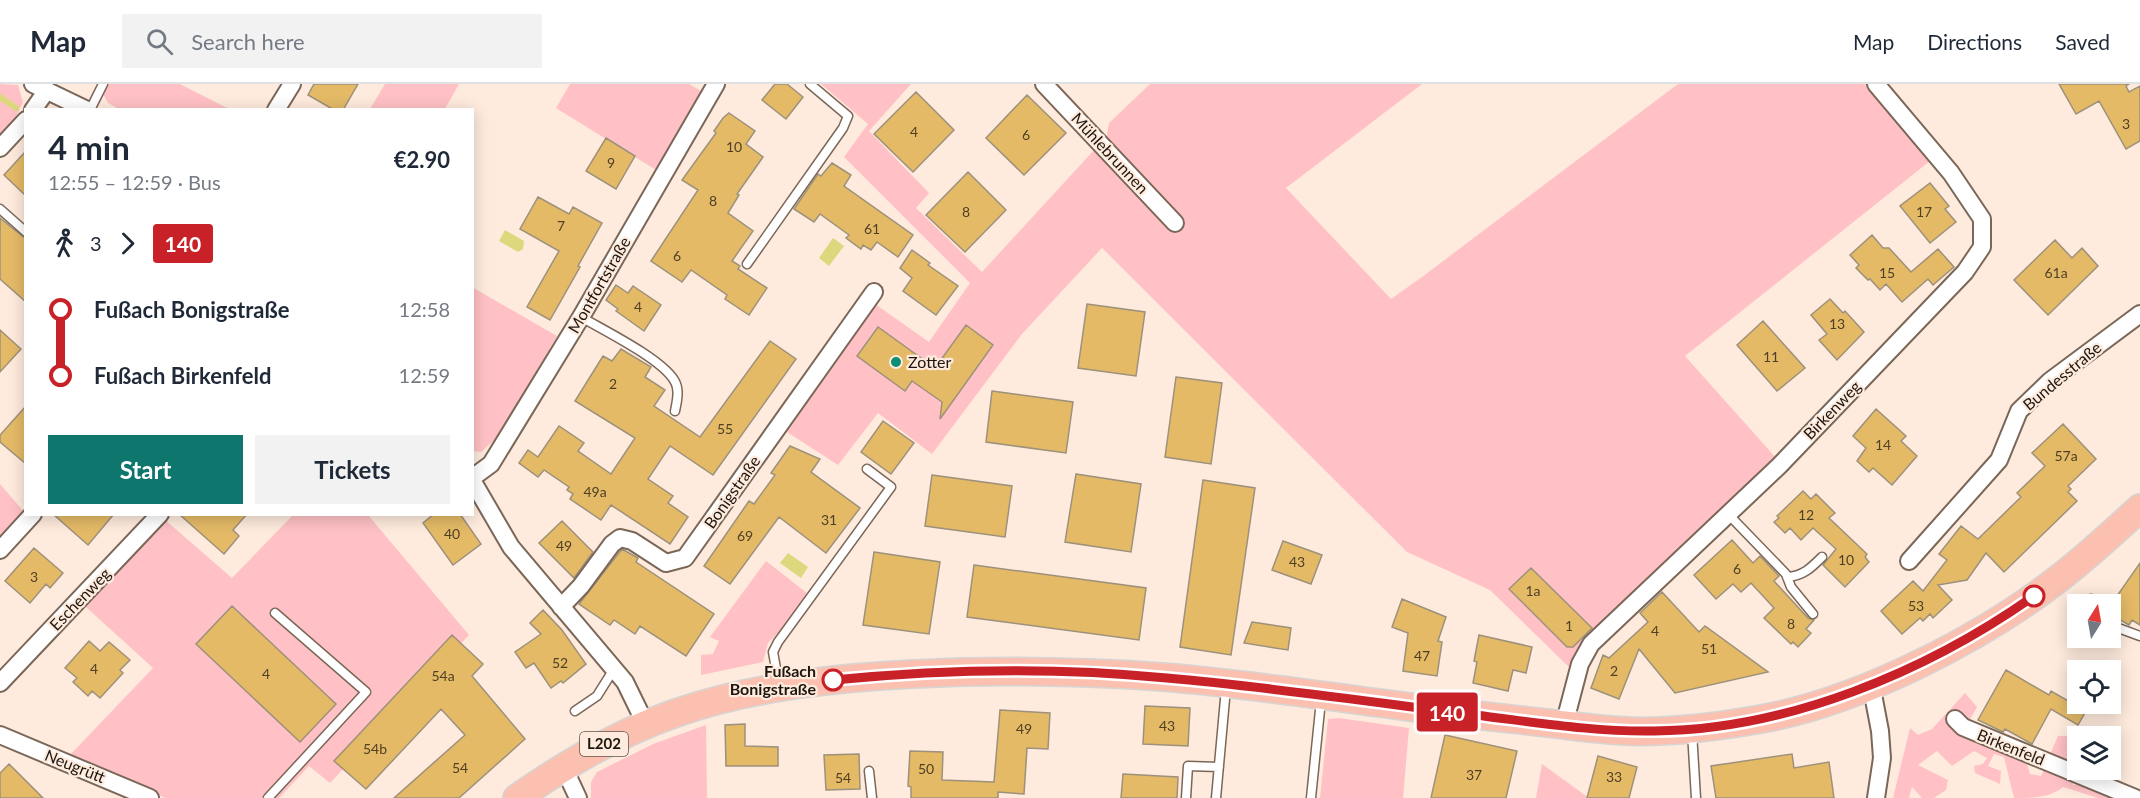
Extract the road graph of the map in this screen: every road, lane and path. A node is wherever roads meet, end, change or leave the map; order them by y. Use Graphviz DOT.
graph roads {
  1 [pos="103,84"];
  2 [pos="292,84"];
  3 [pos="716,84"];
  4 [pos="810,84"];
  5 [pos="1044,84"];
  6 [pos="1876,84"];
  7 [pos="40,87"];
  8 [pos="34,108"];
  9 [pos="85,108"];
  10 [pos="90,108"];
  11 [pos="277,108"];
  12 [pos="24,124"];
  13 [pos="0,148"];
  14 [pos="0,208"];
  15 [pos="1174,223"];
  16 [pos="24,230"];
  17 [pos="747,264"];
  18 [pos="874,292"];
  19 [pos="2140,314"];
  20 [pos="581,317"];
  21 [pos="675,411"];
  22 [pos="867,469"];
  23 [pos="474,477"];
  24 [pos="474,482"];
  25 [pos="2140,508"];
  26 [pos="1728,514"];
  27 [pos="31,516"];
  28 [pos="158,516"];
  29 [pos="0,550"];
  30 [pos="1822,557"];
  31 [pos="1910,561"];
  32 [pos="1787,577"];
  33 [pos="561,607"];
  34 [pos="275,613"];
  35 [pos="1813,614"];
  36 [pos="2121,628"];
  37 [pos="2140,636"];
  38 [pos="614,669"];
  39 [pos="0,683"];
  40 [pos="1227,684"];
  41 [pos="1871,684"];
  42 [pos="779,688"];
  43 [pos="1322,696"];
  44 [pos="575,711"];
  45 [pos="1955,719"];
  46 [pos="646,725"];
  47 [pos="1564,725"];
  48 [pos="1691,728"];
  49 [pos="0,735"];
  50 [pos="563,766"];
  51 [pos="1219,767"];
  52 [pos="869,771"];
  53 [pos="150,798"];
  54 [pos="268,798"];
  55 [pos="517,798"];
  56 [pos="578,798"];
  57 [pos="872,798"];
  58 [pos="1186,798"];
  59 [pos="1216,798"];
  60 [pos="1311,798"];
  61 [pos="1696,798"];
  62 [pos="1876,798"];
  63 [pos="2135,798"];
  1 -- 10 [label="lane"];
  2 -- 11 [label="street"];
  3 -- 20 [label="street, Montfortstraße"];
  4 -- 17 [label="lane"];
  5 -- 15 [label="street, Mühlebrunnen"];
  6 -- 26 [label="street, Birkenweg"];
  7 -- 8 [label="street"];
  7 -- 9 [label="street"];
  12 -- 13 [label="street"];
  14 -- 16 [label="lane"];
  18 -- 33 [label="street, Bonigstraße"];
  19 -- 31 [label="street, Bundesstraße"];
  20 -- 21 [label="lane"];
  20 -- 23 [label="street, Montfortstraße"];
  22 -- 42 [label="lane"];
  24 -- 33 [label="street"];
  25 -- 41 [label="main road, L202"];
  26 -- 32 [label="lane"];
  26 -- 47 [label="street, Birkenweg"];
  27 -- 29 [label="street"];
  28 -- 39 [label="street, Eschenweg"];
  30 -- 32 [label="lane"];
  32 -- 35 [label="lane"];
  33 -- 38 [label="street"];
  34 -- 54 [label="lane"];
  36 -- 37 [label="lane"];
  38 -- 44 [label="lane"];
  38 -- 46 [label="street"];
  40 -- 42 [label="main road, L202"];
  40 -- 43 [label="main road, L202"];
  40 -- 51 [label="lane"];
  41 -- 48 [label="main road, L202"];
  41 -- 62 [label="street"];
  42 -- 46 [label="main road, L202"];
  43 -- 47 [label="main road, L202"];
  43 -- 60 [label="lane"];
  45 -- 63 [label="street, Birkenfeld"];
  46 -- 50 [label="main road, L202"];
  47 -- 48 [label="main road, L202"];
  48 -- 61 [label="lane"];
  49 -- 53 [label="street, Neugrütt"];
  50 -- 55 [label="main road, L202"];
  50 -- 56 [label="street"];
  51 -- 58 [label="lane"];
  51 -- 59 [label="lane"];
  52 -- 57 [label="lane"];
}
